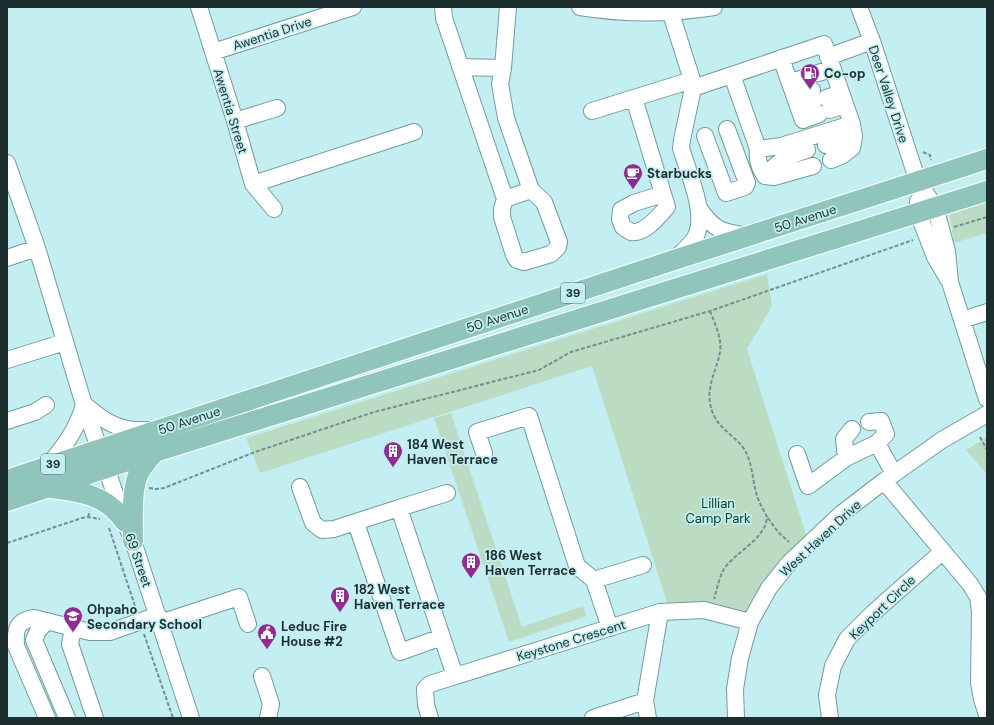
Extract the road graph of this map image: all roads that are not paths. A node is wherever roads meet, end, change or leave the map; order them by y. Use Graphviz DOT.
graph roads {
  1 [pos="198,7"];
  2 [pos="353,7"];
  3 [pos="443,7"];
  4 [pos="508,7"];
  5 [pos="580,7"];
  6 [pos="714,7"];
  7 [pos="859,7"];
  8 [pos="670,9"];
  9 [pos="872,41"];
  10 [pos="213,52"];
  11 [pos="781,58"];
  12 [pos="460,67"];
  13 [pos="503,68"];
  14 [pos="732,75"];
  15 [pos="692,84"];
  16 [pos="826,89"];
  17 [pos="634,98"];
  18 [pos="797,101"];
  19 [pos="277,108"];
  20 [pos="592,111"];
  21 [pos="235,121"];
  22 [pos="748,122"];
  23 [pos="727,129"];
  24 [pos="853,130"];
  25 [pos="414,132"];
  26 [pos="705,136"];
  27 [pos="682,144"];
  28 [pos="808,144"];
  29 [pos="826,145"];
  30 [pos="516,149"];
  31 [pos="758,149"];
  32 [pos="491,157"];
  33 [pos="987,159"];
  34 [pos="831,160"];
  35 [pos="812,166"];
  36 [pos="8,169"];
  37 [pos="765,176"];
  38 [pos="918,182"];
  39 [pos="253,184"];
  40 [pos="531,190"];
  41 [pos="987,191"];
  42 [pos="505,199"];
  43 [pos="665,201"];
  44 [pos="699,208"];
  45 [pos="274,209"];
  46 [pos="926,210"];
  47 [pos="749,236"];
  48 [pos="37,248"];
  49 [pos="7,258"];
  50 [pos="674,260"];
  51 [pos="987,312"];
  52 [pos="962,320"];
  53 [pos="65,342"];
  54 [pos="7,360"];
  55 [pos="987,399"];
  56 [pos="46,404"];
  57 [pos="84,405"];
  58 [pos="987,414"];
  59 [pos="7,421"];
  60 [pos="869,422"];
  61 [pos="160,429"];
  62 [pos="852,429"];
  63 [pos="877,443"];
  64 [pos="99,449"];
  65 [pos="156,452"];
  66 [pos="484,453"];
  67 [pos="797,454"];
  68 [pos="846,458"];
  69 [pos="48,466"];
  70 [pos="106,468"];
  71 [pos="889,478"];
  72 [pos="7,480"];
  73 [pos="48,487"];
  74 [pos="300,487"];
  75 [pos="447,493"];
  76 [pos="7,501"];
  77 [pos="399,508"];
  78 [pos="356,522"];
  79 [pos="117,525"];
  80 [pos="133,541"];
  81 [pos="943,550"];
  82 [pos="643,565"];
  83 [pos="594,580"];
  84 [pos="660,612"];
  85 [pos="159,619"];
  86 [pos="47,621"];
  87 [pos="750,622"];
  88 [pos="248,624"];
  89 [pos="73,628"];
  90 [pos="610,628"];
  91 [pos="442,637"];
  92 [pos="262,676"];
  93 [pos="455,676"];
  94 [pos="645,701"];
  95 [pos="987,715"];
  96 [pos="47,718"];
  97 [pos="67,718"];
  98 [pos="95,718"];
  99 [pos="191,718"];
  100 [pos="268,718"];
  101 [pos="430,718"];
  102 [pos="593,718"];
  103 [pos="648,718"];
  104 [pos="736,718"];
  105 [pos="830,718"];
  1 -- 10 [label="street, Awentia Street"];
  2 -- 10 [label="street, Awentia Drive"];
  3 -- 12 [label="street"];
  4 -- 13 [label="street"];
  5 -- 8 [label="street"];
  6 -- 8 [label="street"];
  7 -- 9 [label="street, Deer Valley Drive"];
  8 -- 15 [label="street"];
  9 -- 16 [label="street"];
  9 -- 38 [label="street, Deer Valley Drive"];
  10 -- 21 [label="street, Awentia Street"];
  11 -- 14 [label="street"];
  11 -- 16 [label="street"];
  11 -- 18 [label="street"];
  12 -- 13 [label="street"];
  12 -- 32 [label="street"];
  13 -- 30 [label="street"];
  14 -- 15 [label="street"];
  14 -- 22 [label="street"];
  15 -- 17 [label="street"];
  15 -- 27 [label="street"];
  16 -- 18 [label="street"];
  16 -- 18 [label="street"];
  16 -- 24 [label="street"];
  17 -- 20 [label="street"];
  17 -- 43 [label="street"];
  18 -- 28 [label="street"];
  19 -- 21 [label="street"];
  21 -- 39 [label="street, Awentia Street"];
  22 -- 23 [label="street"];
  22 -- 31 [label="street"];
  23 -- 26 [label="street"];
  23 -- 26 [label="street"];
  24 -- 28 [label="street"];
  24 -- 29 [label="street"];
  24 -- 34 [label="street"];
  25 -- 39 [label="street"];
  26 -- 27 [label="street"];
  27 -- 44 [label="street"];
  28 -- 31 [label="street"];
  28 -- 37 [label="street"];
  30 -- 32 [label="street"];
  30 -- 40 [label="street"];
  31 -- 37 [label="street"];
  32 -- 42 [label="street"];
  33 -- 38 [label="main road, 50 Avenue / 39"];
  35 -- 37 [label="street"];
  36 -- 48 [label="street, 69 Street"];
  38 -- 46 [label="street, Deer Valley Drive"];
  38 -- 47 [label="main road, 50 Avenue / 39"];
  39 -- 45 [label="street, Awentia Street"];
  40 -- 42 [label="street"];
  40 -- 42 [label="street"];
  41 -- 46 [label="main road, 50 Avenue / 39"];
  44 -- 47 [label="street"];
  44 -- 50 [label="street"];
  46 -- 52 [label="street, Deer Valley Drive"];
  46 -- 65 [label="main road, 50 Avenue / 39"];
  47 -- 50 [label="main road, 50 Avenue / 39"];
  48 -- 49 [label="street"];
  48 -- 53 [label="street, 69 Street"];
  50 -- 61 [label="main road, 50 Avenue / 39"];
  51 -- 52 [label="street"];
  52 -- 55 [label="street, Deer Valley Drive"];
  53 -- 54 [label="street"];
  53 -- 57 [label="street, 69 Street"];
  56 -- 59 [label="street"];
  57 -- 61 [label="street"];
  57 -- 64 [label="street, 69 Street"];
  57 -- 69 [label="street"];
  58 -- 71 [label="street, West Haven Drive"];
  60 -- 63 [label="street"];
  61 -- 64 [label="main road, 50 Avenue / 39"];
  62 -- 68 [label="street"];
  63 -- 68 [label="street"];
  63 -- 71 [label="street"];
  64 -- 69 [label="main road, 50 Avenue / 39"];
  64 -- 70 [label="street, 69 Street"];
  65 -- 70 [label="main road, 50 Avenue / 39"];
  65 -- 80 [label="main road"];
  66 -- 83 [label="street"];
  67 -- 68 [label="street"];
  69 -- 72 [label="main road, 50 Avenue / 39"];
  70 -- 73 [label="main road, 50 Avenue / 39"];
  70 -- 79 [label="street, 69 Street"];
  71 -- 81 [label="street"];
  71 -- 87 [label="street, West Haven Drive"];
  73 -- 76 [label="main road, 50 Avenue / 39"];
  73 -- 79 [label="main road"];
  74 -- 78 [label="street"];
  75 -- 77 [label="street"];
  77 -- 78 [label="street"];
  77 -- 91 [label="street"];
  78 -- 91 [label="street"];
  79 -- 80 [label="street, 69 Street"];
  80 -- 85 [label="street, 69 Street"];
  81 -- 95 [label="street"];
  81 -- 105 [label="street, Keyport Circle"];
  82 -- 83 [label="street"];
  83 -- 90 [label="street"];
  84 -- 87 [label="street, Keystone Crescent"];
  84 -- 90 [label="street, Keystone Crescent"];
  84 -- 94 [label="street"];
  85 -- 88 [label="street"];
  85 -- 89 [label="street"];
  85 -- 99 [label="street, 69 Street"];
  86 -- 89 [label="street"];
  86 -- 96 [label="street"];
  86 -- 97 [label="street"];
  87 -- 104 [label="street, West Haven Drive"];
  89 -- 98 [label="street"];
  90 -- 93 [label="street, Keystone Crescent"];
  91 -- 93 [label="street"];
  92 -- 100 [label="street"];
  93 -- 101 [label="street, Keystone Crescent"];
  94 -- 102 [label="street"];
  94 -- 103 [label="street"];
}
